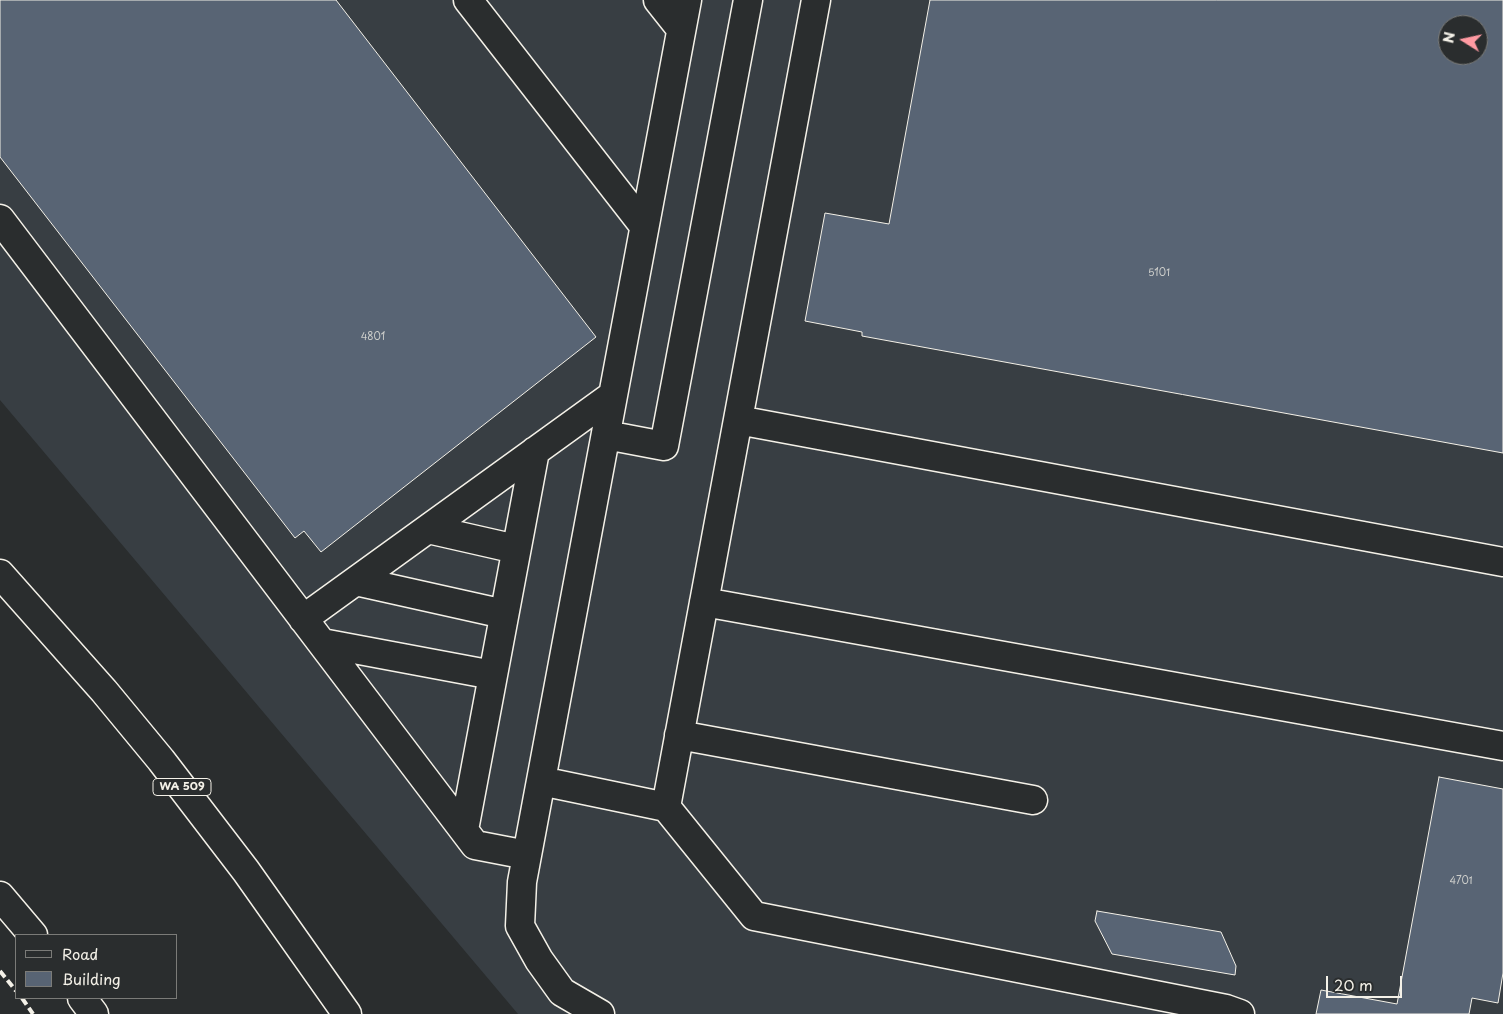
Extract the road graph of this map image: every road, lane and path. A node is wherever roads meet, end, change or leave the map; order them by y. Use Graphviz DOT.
graph roads {
  1 [pos="468,0"];
  2 [pos="658,0"];
  3 [pos="687,0"];
  4 [pos="748,0"];
  5 [pos="816,0"];
  6 [pos="681,29"];
  7 [pos="0,219"];
  8 [pos="644,226"];
  9 [pos="613,395"];
  10 [pos="738,420"];
  11 [pos="606,434"];
  12 [pos="535,451"];
  13 [pos="428,529"];
  14 [pos="516,549"];
  15 [pos="1503,562"];
  16 [pos="0,574"];
  17 [pos="356,580"];
  18 [pos="704,602"];
  19 [pos="504,614"];
  20 [pos="303,619"];
  21 [pos="322,643"];
  22 [pos="493,675"];
  23 [pos="679,735"];
  24 [pos="1503,746"];
  25 [pos="541,781"];
  26 [pos="1033,800"];
  27 [pos="666,807"];
  28 [pos="464,830"];
  29 [pos="527,854"];
  30 [pos="0,896"];
  31 [pos="31,934"];
  32 [pos="83,999"];
  33 [pos="94,1014"];
  34 [pos="347,1014"];
  35 [pos="600,1014"];
  36 [pos="1240,1014"];
  1 -- 8 [label="main road"];
  2 -- 6 [label="main road"];
  3 -- 6 [label="main road"];
  4 -- 11 [label="main road"];
  5 -- 10 [label="main road"];
  6 -- 8 [label="main road"];
  7 -- 20 [label="main road"];
  8 -- 9 [label="main road"];
  9 -- 11 [label="main road"];
  9 -- 12 [label="main road"];
  10 -- 15 [label="main road"];
  10 -- 18 [label="main road"];
  11 -- 25 [label="main road"];
  12 -- 13 [label="main road"];
  12 -- 14 [label="main road"];
  13 -- 14 [label="main road"];
  13 -- 17 [label="main road"];
  14 -- 19 [label="main road"];
  16 -- 34 [label="main road, WA 509"];
  17 -- 19 [label="main road"];
  17 -- 20 [label="main road"];
  18 -- 23 [label="main road"];
  18 -- 24 [label="main road"];
  19 -- 22 [label="main road"];
  20 -- 21 [label="main road"];
  21 -- 22 [label="main road"];
  21 -- 28 [label="main road"];
  22 -- 28 [label="main road"];
  23 -- 26 [label="main road"];
  23 -- 27 [label="main road"];
  25 -- 27 [label="main road"];
  25 -- 29 [label="main road"];
  27 -- 36 [label="main road"];
  28 -- 29 [label="main road"];
  29 -- 35 [label="main road"];
  30 -- 31 [label="main road"];
  32 -- 33 [label="main road"];
}
